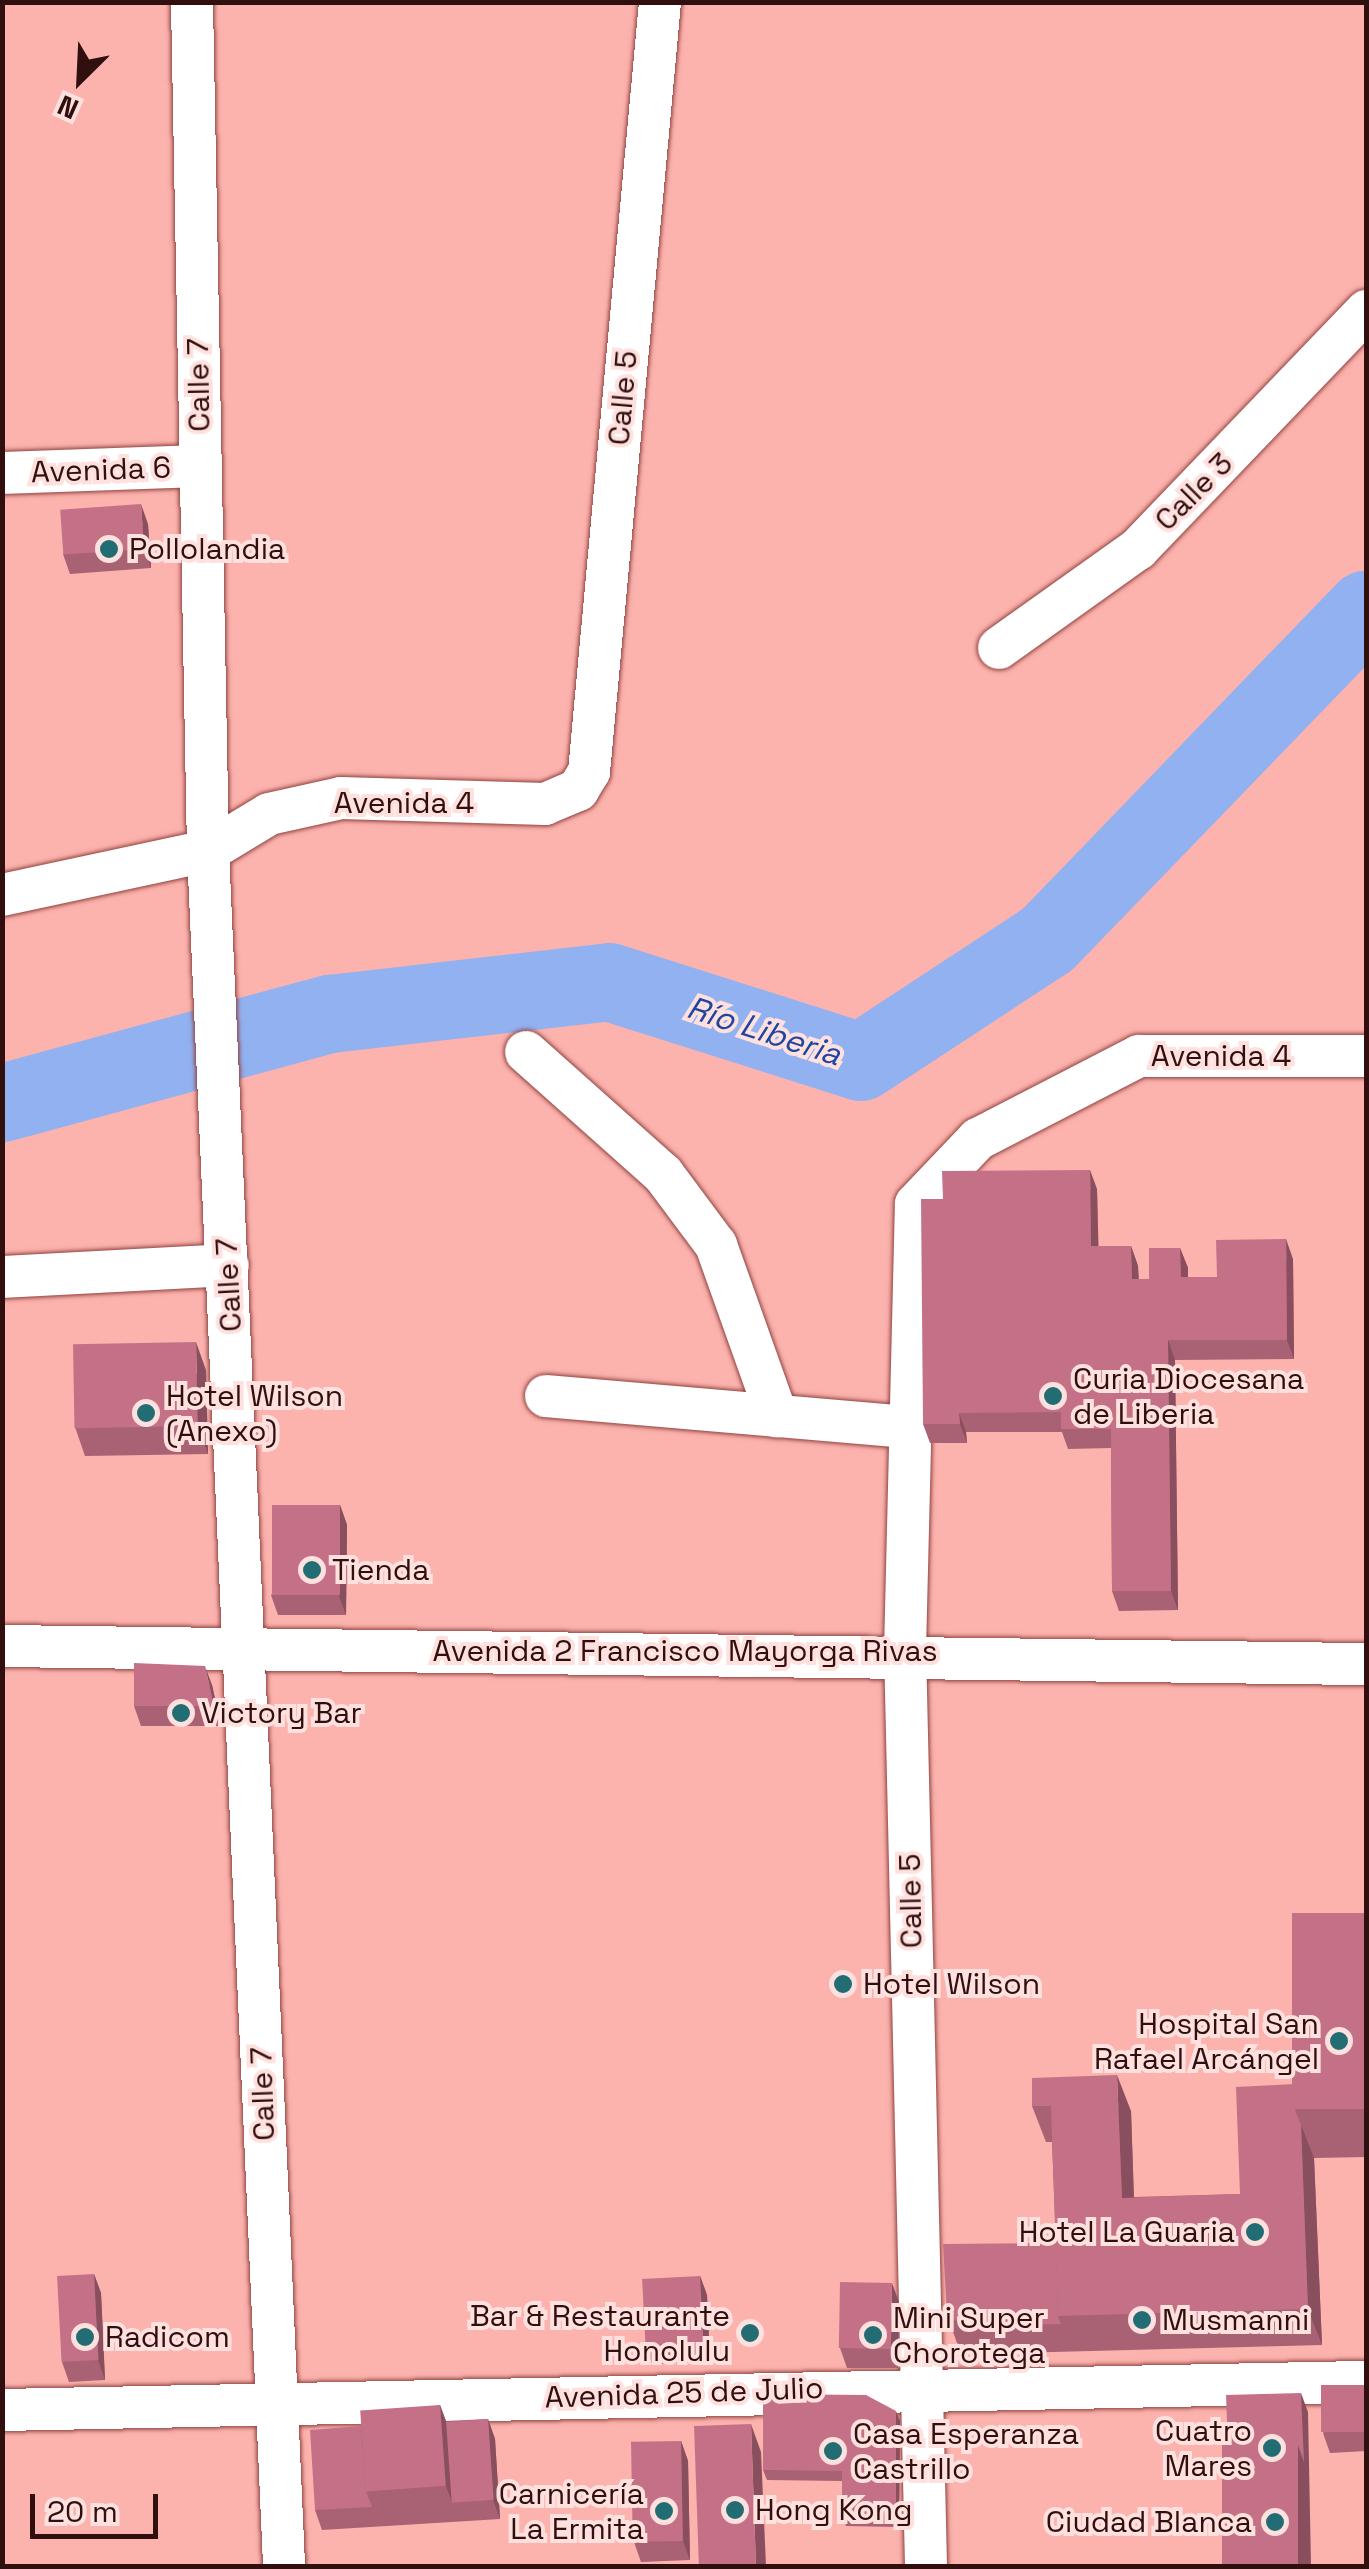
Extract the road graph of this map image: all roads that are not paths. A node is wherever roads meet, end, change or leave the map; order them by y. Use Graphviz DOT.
graph roads {
  1 [pos="192,2"];
  2 [pos="660,2"];
  3 [pos="1366,311"];
  4 [pos="200,466"];
  5 [pos="2,473"];
  6 [pos="999,648"];
  7 [pos="578,790"];
  8 [pos="208,851"];
  9 [pos="2,894"];
  10 [pos="526,1052"];
  11 [pos="1366,1056"];
  12 [pos="910,1235"];
  13 [pos="228,1265"];
  14 [pos="2,1277"];
  15 [pos="546,1396"];
  16 [pos="777,1416"];
  17 [pos="907,1427"];
  18 [pos="2,1646"];
  19 [pos="246,1648"];
  20 [pos="904,1652"];
  21 [pos="1366,1664"];
  22 [pos="1366,2382"];
  23 [pos="924,2386"];
  24 [pos="275,2405"];
  25 [pos="2,2410"];
  26 [pos="284,2566"];
  27 [pos="926,2566"];
  1 -- 4 [label="street, Calle 7"];
  2 -- 7 [label="street, Calle 5"];
  3 -- 6 [label="street, Calle 3"];
  4 -- 5 [label="street, Avenida 6"];
  4 -- 8 [label="street, Calle 7"];
  7 -- 8 [label="street, Avenida 4"];
  8 -- 9 [label="street, Avenida 4"];
  8 -- 13 [label="street, Calle 7"];
  10 -- 16 [label="street"];
  11 -- 12 [label="street, Avenida 4"];
  12 -- 17 [label="street, Calle 5"];
  13 -- 14 [label="street"];
  13 -- 19 [label="street, Calle 7"];
  15 -- 16 [label="street"];
  16 -- 17 [label="street"];
  17 -- 20 [label="street, Calle 5"];
  18 -- 19 [label="street, Avenida 2 Francisco Mayorga Rivas"];
  19 -- 20 [label="street, Avenida 2 Francisco Mayorga Rivas"];
  19 -- 24 [label="street, Calle 7"];
  20 -- 21 [label="street, Avenida 2 Francisco Mayorga Rivas"];
  20 -- 23 [label="street, Calle 5"];
  22 -- 23 [label="street, Avenida 25 de Julio"];
  23 -- 24 [label="street, Avenida 25 de Julio"];
  23 -- 27 [label="street, Calle 5"];
  24 -- 25 [label="street, Avenida 25 de Julio"];
  24 -- 26 [label="street, Calle 7"];
}
